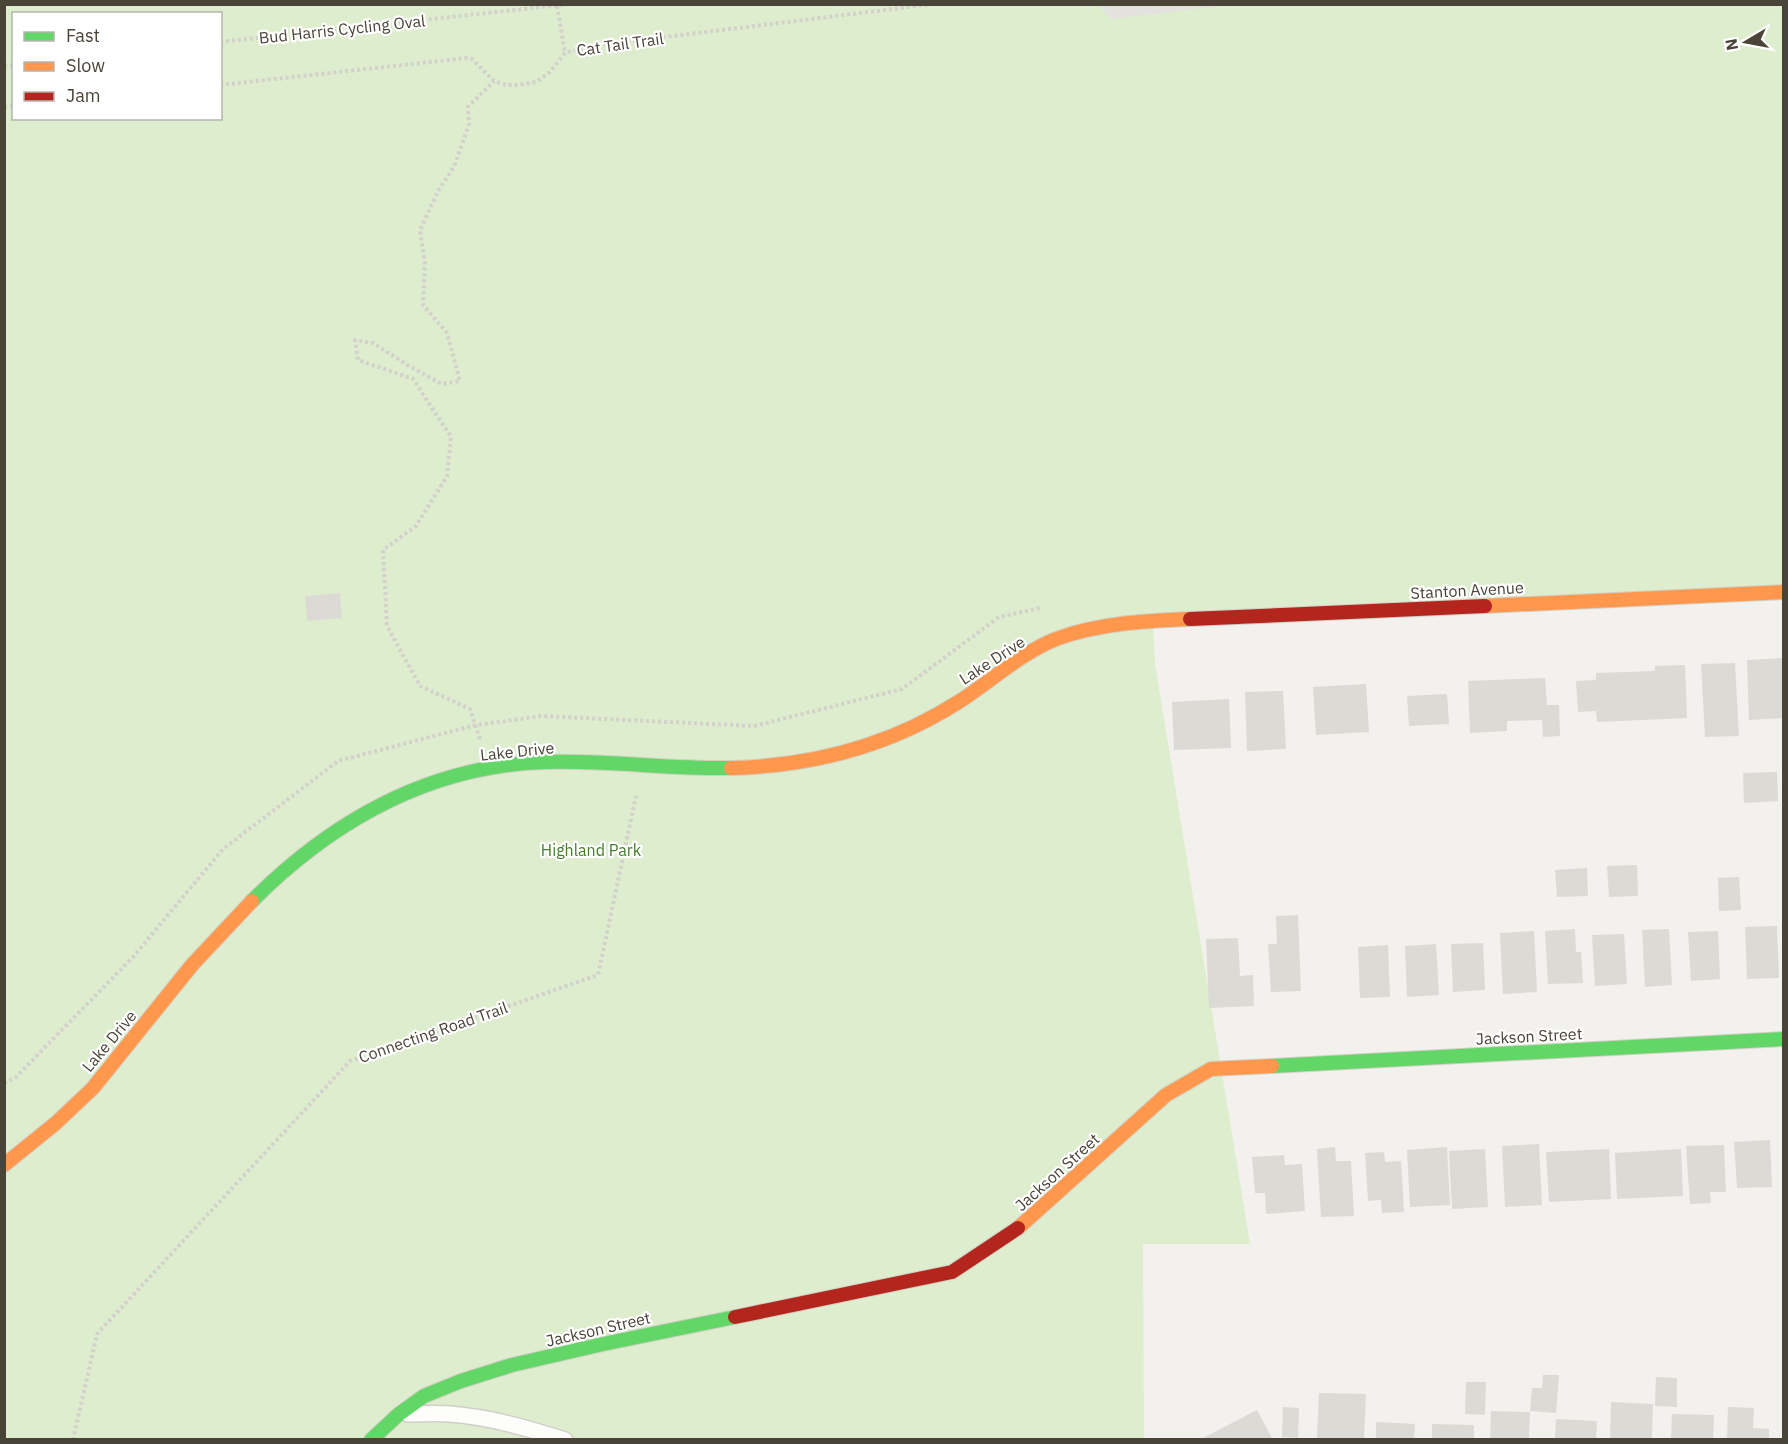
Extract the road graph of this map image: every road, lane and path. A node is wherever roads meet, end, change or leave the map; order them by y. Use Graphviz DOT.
graph roads {
  1 [pos="570,4"];
  2 [pos="934,4"];
  3 [pos="557,6"];
  4 [pos="222,42"];
  5 [pos="565,53"];
  6 [pos="494,81"];
  7 [pos="222,85"];
  8 [pos="1784,592"];
  9 [pos="1153,621"];
  10 [pos="643,766"];
  11 [pos="490,768"];
  12 [pos="1784,1039"];
  13 [pos="4,1166"];
  14 [pos="399,1414"];
  15 [pos="73,1440"];
  16 [pos="371,1440"];
  17 [pos="565,1440"];
  1 -- 3 [label="path, Bud Harris Cycling Oval"];
  2 -- 5 [label="path, Cat Tail Trail"];
  3 -- 4 [label="path, Bud Harris Cycling Oval"];
  3 -- 5 [label="path"];
  5 -- 6 [label="path, Cat Tail Trail"];
  6 -- 7 [label="path"];
  6 -- 11 [label="path"];
  8 -- 9 [label="street, Stanton Avenue"];
  9 -- 10 [label="street, Lake Drive"];
  10 -- 11 [label="street, Lake Drive"];
  10 -- 15 [label="path, Connecting Road Trail"];
  11 -- 13 [label="street, Lake Drive"];
  12 -- 14 [label="street, Jackson Street"];
  14 -- 16 [label="street, Jackson Street"];
  14 -- 17 [label="lane"];
}
